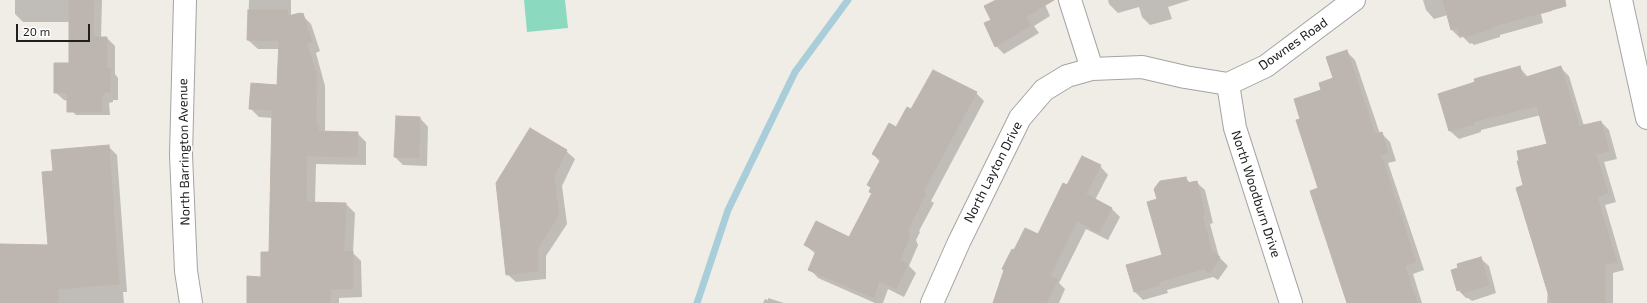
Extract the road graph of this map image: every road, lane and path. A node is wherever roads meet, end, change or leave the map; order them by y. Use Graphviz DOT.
graph roads {
  1 [pos="185,0"];
  2 [pos="1070,0"];
  3 [pos="1354,0"];
  4 [pos="1621,0"];
  5 [pos="1092,69"];
  6 [pos="1228,84"];
  7 [pos="1647,118"];
  8 [pos="191,303"];
  9 [pos="932,303"];
  10 [pos="1291,303"];
  1 -- 8 [label="street, North Barrington Avenue"];
  2 -- 5 [label="street"];
  3 -- 6 [label="street, Downes Road"];
  4 -- 7 [label="street"];
  5 -- 6 [label="street, North Layton Drive"];
  5 -- 9 [label="street, North Layton Drive"];
  6 -- 10 [label="street, North Woodburn Drive"];
}
